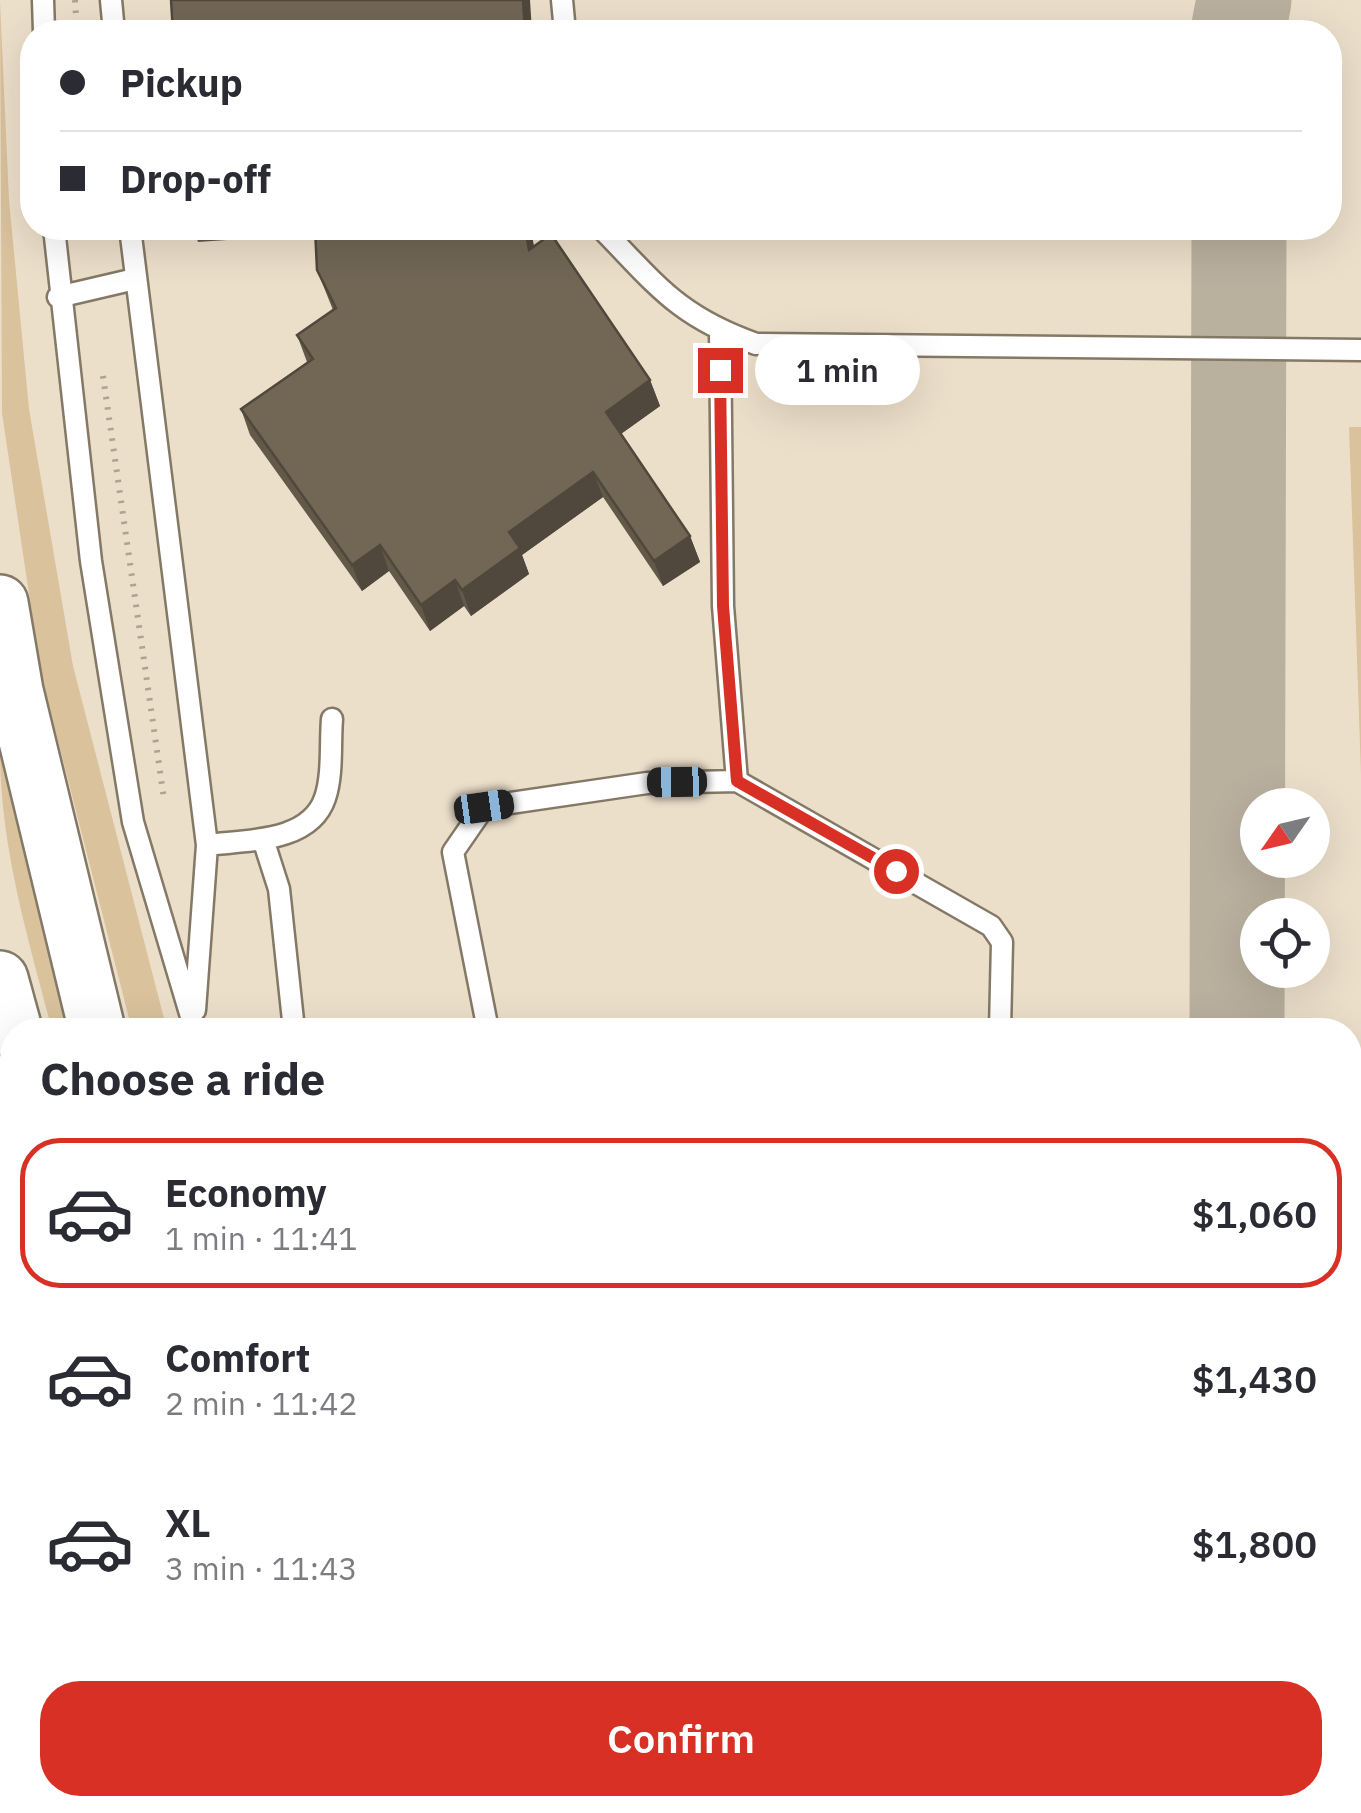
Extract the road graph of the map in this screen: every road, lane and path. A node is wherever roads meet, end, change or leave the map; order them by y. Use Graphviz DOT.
graph roads {
  1 [pos="55,240"];
  2 [pos="131,240"];
  3 [pos="612,240"];
  4 [pos="135,279"];
  5 [pos="58,297"];
  6 [pos="720,331"];
  7 [pos="1361,350"];
  8 [pos="103,376"];
  9 [pos="0,603"];
  10 [pos="332,719"];
  11 [pos="737,781"];
  12 [pos="164,799"];
  13 [pos="263,838"];
  14 [pos="207,844"];
  15 [pos="0,979"];
  16 [pos="11,1018"];
  17 [pos="94,1018"];
  18 [pos="192,1018"];
  19 [pos="196,1018"];
  20 [pos="293,1018"];
  21 [pos="486,1018"];
  22 [pos="1000,1018"];
  1 -- 5 [label="lane"];
  2 -- 4 [label="lane"];
  3 -- 6 [label="lane"];
  4 -- 5 [label="lane"];
  4 -- 14 [label="lane"];
  5 -- 18 [label="lane"];
  6 -- 7 [label="lane"];
  6 -- 11 [label="lane"];
  8 -- 12 [label="path"];
  9 -- 17 [label="main road"];
  10 -- 13 [label="lane"];
  11 -- 21 [label="lane"];
  11 -- 22 [label="lane"];
  13 -- 14 [label="lane"];
  13 -- 20 [label="lane"];
  14 -- 19 [label="lane"];
  15 -- 16 [label="main road"];
}
